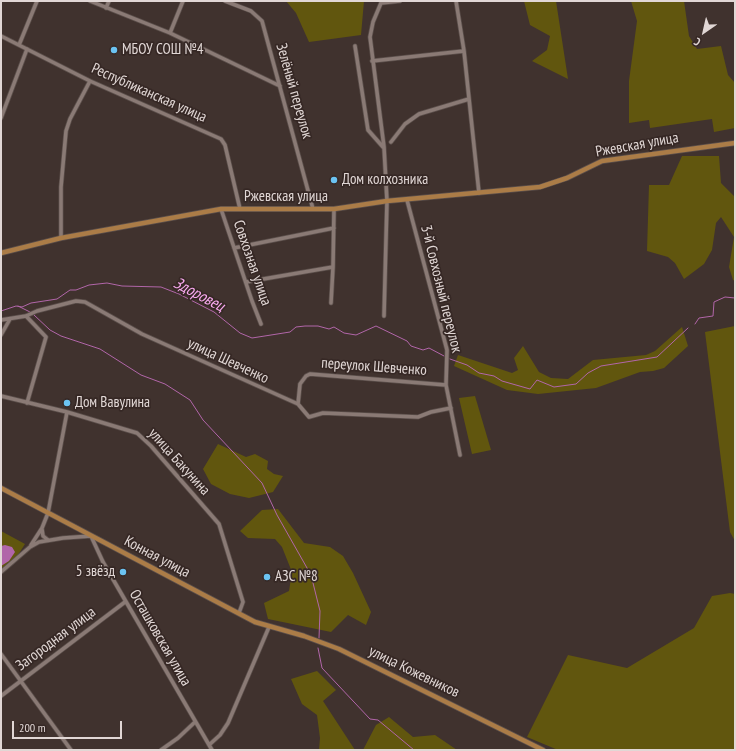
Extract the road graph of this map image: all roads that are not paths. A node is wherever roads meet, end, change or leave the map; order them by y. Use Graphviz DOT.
graph roads {
  1 [pos="37,1"];
  2 [pos="90,1"];
  3 [pos="109,1"];
  4 [pos="183,1"];
  5 [pos="225,1"];
  6 [pos="400,1"];
  7 [pos="456,1"];
  8 [pos="106,8"];
  9 [pos="170,33"];
  10 [pos="1,36"];
  11 [pos="19,45"];
  12 [pos="355,46"];
  13 [pos="27,49"];
  14 [pos="464,51"];
  15 [pos="372,60"];
  16 [pos="90,80"];
  17 [pos="280,86"];
  18 [pos="469,99"];
  19 [pos="1,118"];
  20 [pos="391,142"];
  21 [pos="735,143"];
  22 [pos="384,147"];
  23 [pos="479,193"];
  24 [pos="407,200"];
  25 [pos="387,201"];
  26 [pos="221,209"];
  27 [pos="240,209"];
  28 [pos="313,209"];
  29 [pos="334,209"];
  30 [pos="334,228"];
  31 [pos="61,238"];
  32 [pos="234,248"];
  33 [pos="1,253"];
  34 [pos="333,267"];
  35 [pos="246,282"];
  36 [pos="330,303"];
  37 [pos="26,316"];
  38 [pos="384,316"];
  39 [pos="10,319"];
  40 [pos="1,320"];
  41 [pos="261,324"];
  42 [pos="1,335"];
  43 [pos="446,385"];
  44 [pos="1,396"];
  45 [pos="27,403"];
  46 [pos="298,404"];
  47 [pos="451,408"];
  48 [pos="67,412"];
  49 [pos="460,454"];
  50 [pos="1,488"];
  51 [pos="48,513"];
  52 [pos="42,528"];
  53 [pos="76,529"];
  54 [pos="91,536"];
  55 [pos="75,537"];
  56 [pos="48,540"];
  57 [pos="30,547"];
  58 [pos="1,572"];
  59 [pos="125,602"];
  60 [pos="238,613"];
  61 [pos="269,627"];
  62 [pos="1,654"];
  63 [pos="20,681"];
  64 [pos="1,696"];
  65 [pos="195,722"];
  66 [pos="209,745"];
  67 [pos="71,750"];
  68 [pos="161,750"];
  69 [pos="212,750"];
  70 [pos="543,750"];
  1 -- 11 [label="street"];
  2 -- 8 [label="street"];
  3 -- 8 [label="street"];
  4 -- 9 [label="street"];
  5 -- 17 [label="street, Зелёный переулок"];
  6 -- 15 [label="street"];
  7 -- 14 [label="street"];
  8 -- 9 [label="street"];
  9 -- 17 [label="street"];
  10 -- 11 [label="street, Республиканская улица"];
  11 -- 13 [label="street, Республиканская улица"];
  12 -- 22 [label="street"];
  13 -- 16 [label="street, Республиканская улица"];
  13 -- 19 [label="street"];
  14 -- 15 [label="street"];
  14 -- 18 [label="street"];
  15 -- 22 [label="street"];
  16 -- 27 [label="street, Республиканская улица"];
  16 -- 31 [label="street"];
  17 -- 28 [label="street, Зелёный переулок"];
  18 -- 20 [label="street"];
  18 -- 23 [label="street"];
  21 -- 23 [label="main road, Ржевская улица"];
  22 -- 25 [label="street"];
  23 -- 24 [label="main road, Ржевская улица"];
  24 -- 25 [label="main road, Ржевская улица"];
  24 -- 43 [label="street, 3-й Совхозный переулок"];
  25 -- 29 [label="main road, Ржевская улица"];
  25 -- 38 [label="street"];
  26 -- 27 [label="main road, Ржевская улица"];
  26 -- 31 [label="main road, Ржевская улица"];
  26 -- 32 [label="street, Совхозная улица"];
  27 -- 28 [label="main road, Ржевская улица"];
  28 -- 29 [label="main road, Ржевская улица"];
  29 -- 30 [label="street"];
  30 -- 32 [label="street"];
  30 -- 34 [label="street"];
  31 -- 33 [label="main road, Ржевская улица"];
  32 -- 35 [label="street, Совхозная улица"];
  34 -- 35 [label="street"];
  34 -- 36 [label="street"];
  35 -- 41 [label="street, Совхозная улица"];
  37 -- 39 [label="street, улица Шевченко"];
  37 -- 45 [label="street"];
  37 -- 46 [label="street, улица Шевченко"];
  39 -- 40 [label="street, улица Шевченко"];
  39 -- 42 [label="street"];
  43 -- 46 [label="street, переулок Шевченко"];
  43 -- 47 [label="street, 3-й Совхозный переулок"];
  44 -- 45 [label="street, улица Бакунина"];
  45 -- 48 [label="street, улица Бакунина"];
  46 -- 47 [label="street, улица Шевченко"];
  47 -- 49 [label="street, 3-й Совхозный переулок"];
  48 -- 51 [label="street"];
  48 -- 60 [label="street, улица Бакунина"];
  50 -- 51 [label="main road, Конная улица"];
  51 -- 52 [label="street"];
  51 -- 53 [label="main road, Конная улица"];
  52 -- 56 [label="street"];
  52 -- 57 [label="street"];
  53 -- 54 [label="main road, Конная улица"];
  53 -- 55 [label="street"];
  54 -- 55 [label="street"];
  54 -- 59 [label="street, Осташковская улица"];
  54 -- 60 [label="main road, Конная улица"];
  55 -- 56 [label="street"];
  56 -- 57 [label="street"];
  57 -- 58 [label="street"];
  59 -- 63 [label="street, Загородная улица"];
  59 -- 65 [label="street, Осташковская улица"];
  60 -- 61 [label="main road, Конная улица"];
  61 -- 66 [label="street"];
  61 -- 70 [label="main road, улица Кожевников"];
  62 -- 63 [label="street"];
  63 -- 64 [label="street, Загородная улица"];
  63 -- 67 [label="street"];
  65 -- 66 [label="street, Осташковская улица"];
  65 -- 68 [label="street"];
  66 -- 69 [label="street, Осташковская улица"];
}
